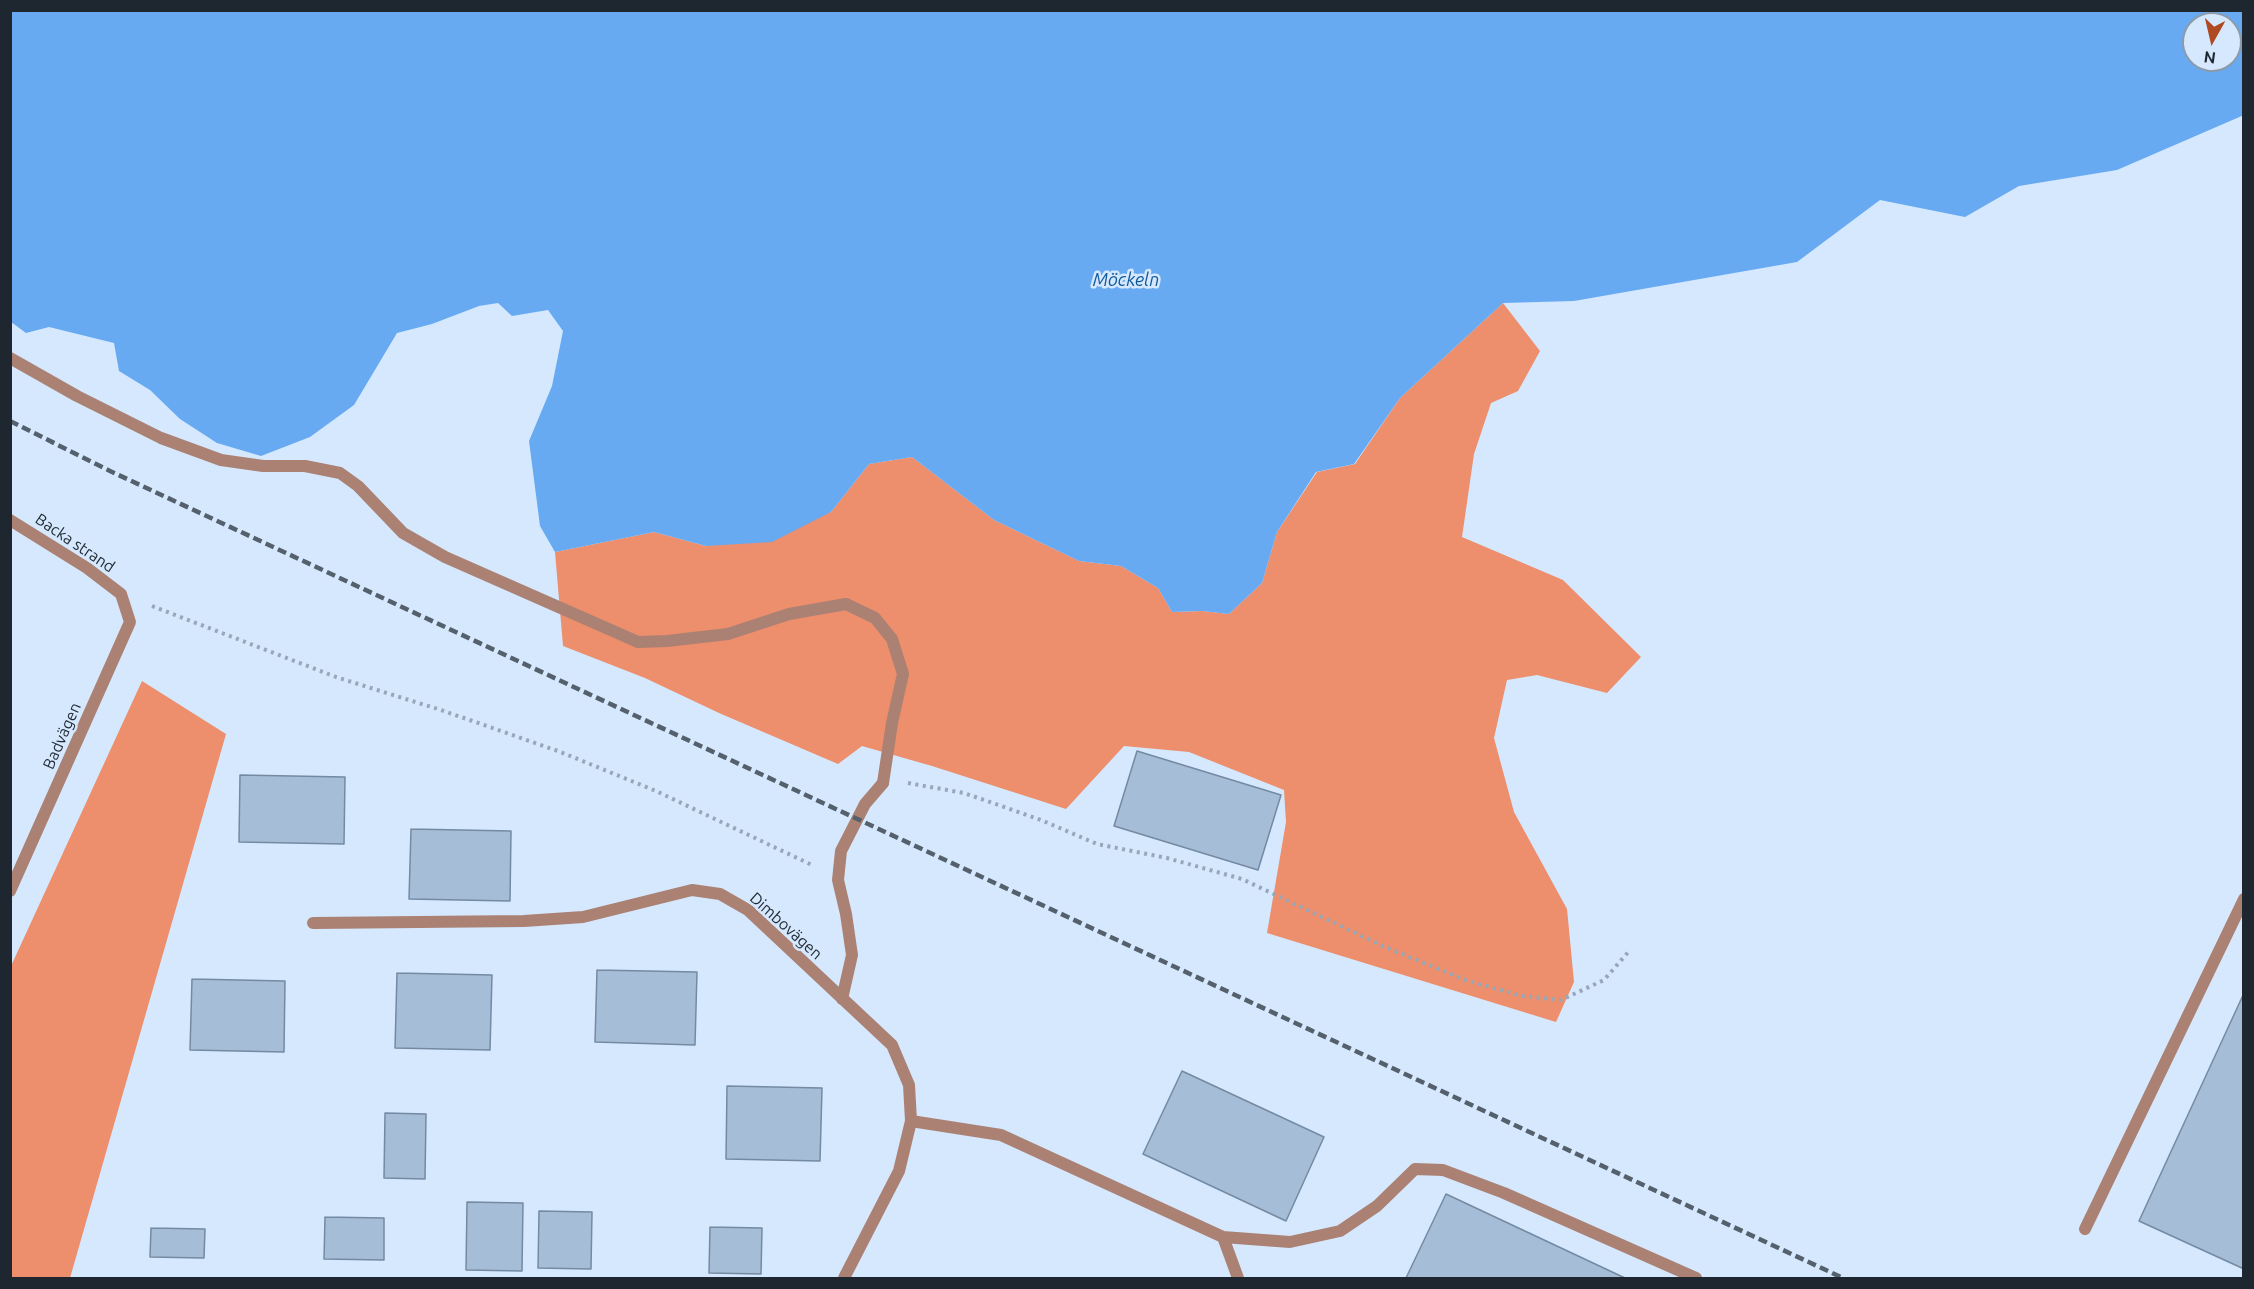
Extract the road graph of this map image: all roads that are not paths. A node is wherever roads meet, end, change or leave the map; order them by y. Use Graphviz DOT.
graph roads {
  1 [pos="10,358"];
  2 [pos="10,520"];
  3 [pos="121,594"];
  4 [pos="10,891"];
  5 [pos="2244,899"];
  6 [pos="313,923"];
  7 [pos="842,999"];
  8 [pos="911,1121"];
  9 [pos="2085,1229"];
  10 [pos="1223,1237"];
  11 [pos="844,1278"];
  12 [pos="1238,1278"];
  13 [pos="1696,1278"];
  1 -- 7 [label="street"];
  2 -- 3 [label="street, Backa strand"];
  3 -- 4 [label="street, Badvägen"];
  5 -- 9 [label="street"];
  6 -- 7 [label="street, Dimbovägen"];
  7 -- 8 [label="street, Dimbovägen"];
  8 -- 10 [label="street"];
  8 -- 11 [label="street, Dimbovägen"];
  10 -- 12 [label="street"];
  10 -- 13 [label="street"];
}
